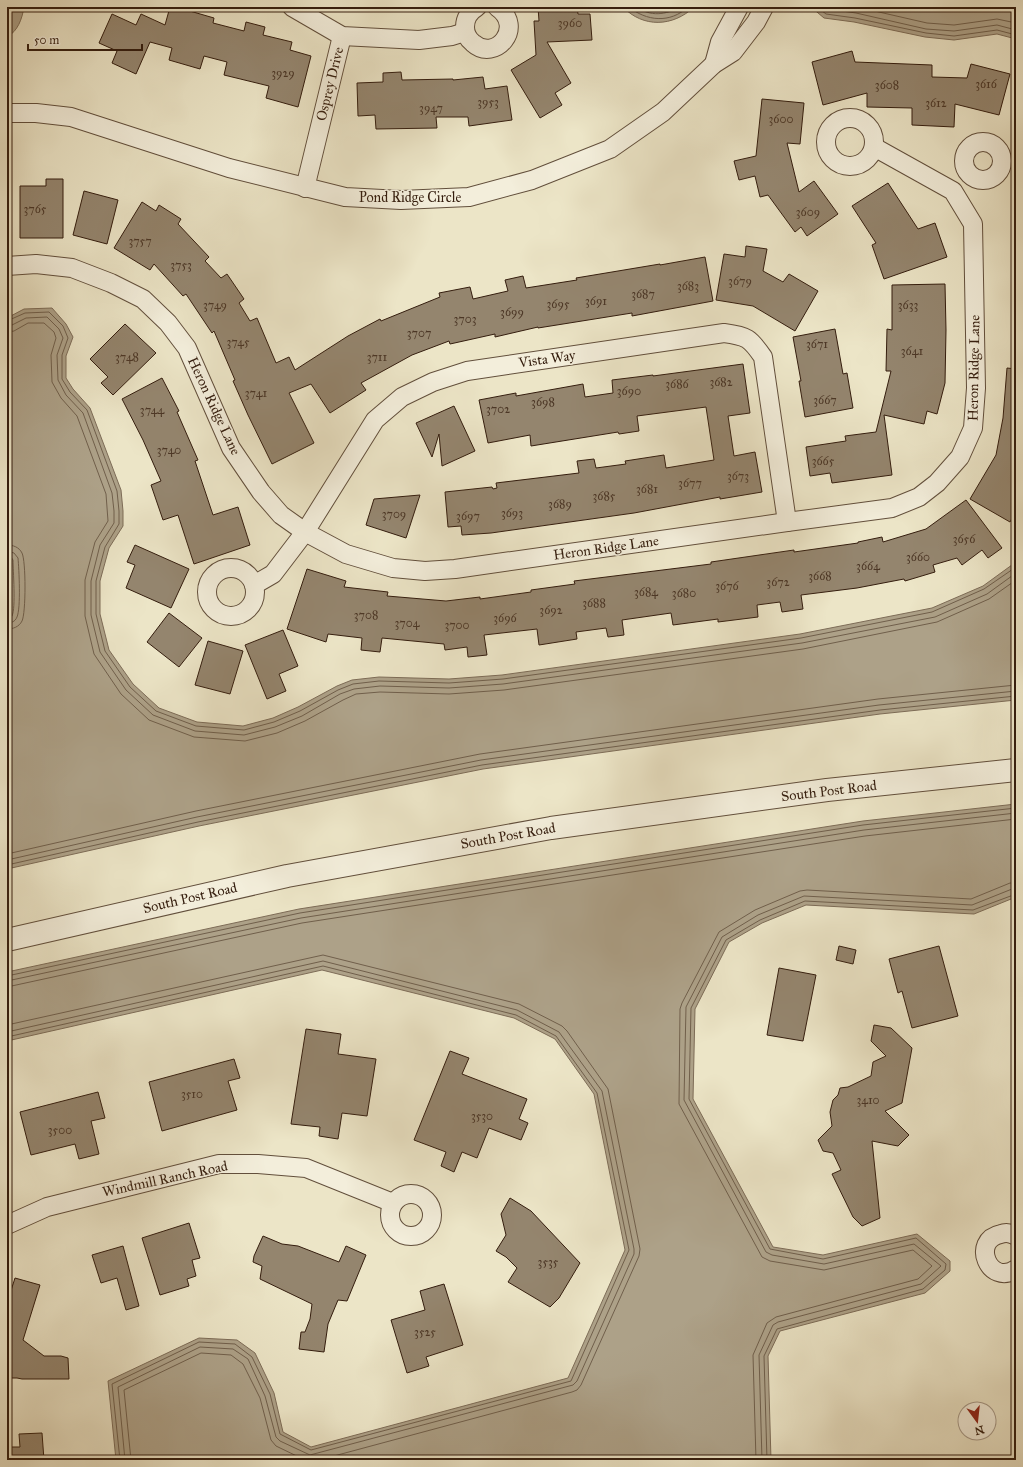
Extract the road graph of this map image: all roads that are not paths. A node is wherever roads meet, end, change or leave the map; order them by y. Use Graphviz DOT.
graph roads {
  1 [pos="292,7"];
  2 [pos="477,7"];
  3 [pos="497,7"];
  4 [pos="739,7"];
  5 [pos="764,7"];
  6 [pos="465,32"];
  7 [pos="342,36"];
  8 [pos="714,64"];
  9 [pos="7,113"];
  10 [pos="874,147"];
  11 [pos="970,175"];
  12 [pos="305,188"];
  13 [pos="953,191"];
  14 [pos="7,266"];
  15 [pos="787,522"];
  16 [pos="305,532"];
  17 [pos="254,585"];
  18 [pos="1016,770"];
  19 [pos="7,940"];
  20 [pos="393,1203"];
  21 [pos="7,1225"];
  22 [pos="1016,1236"];
  23 [pos="1016,1269"];
  1 -- 7 [label="street, Osprey Drive"];
  2 -- 6 [label="street"];
  3 -- 6 [label="street"];
  4 -- 8 [label="street"];
  5 -- 8 [label="street, Pond Ridge Circle"];
  6 -- 7 [label="street"];
  7 -- 12 [label="street, Osprey Drive"];
  8 -- 12 [label="street, Pond Ridge Circle"];
  9 -- 12 [label="street, Pond Ridge Circle"];
  10 -- 13 [label="street, Heron Ridge Lane"];
  11 -- 13 [label="street"];
  13 -- 15 [label="street, Heron Ridge Lane"];
  14 -- 16 [label="street, Heron Ridge Lane"];
  15 -- 16 [label="street, Heron Ridge Lane"];
  15 -- 16 [label="street, Vista Way"];
  16 -- 17 [label="street, Vista Way"];
  18 -- 19 [label="street, South Post Road"];
  20 -- 21 [label="street, Windmill Ranch Road"];
  22 -- 23 [label="street"];
}
